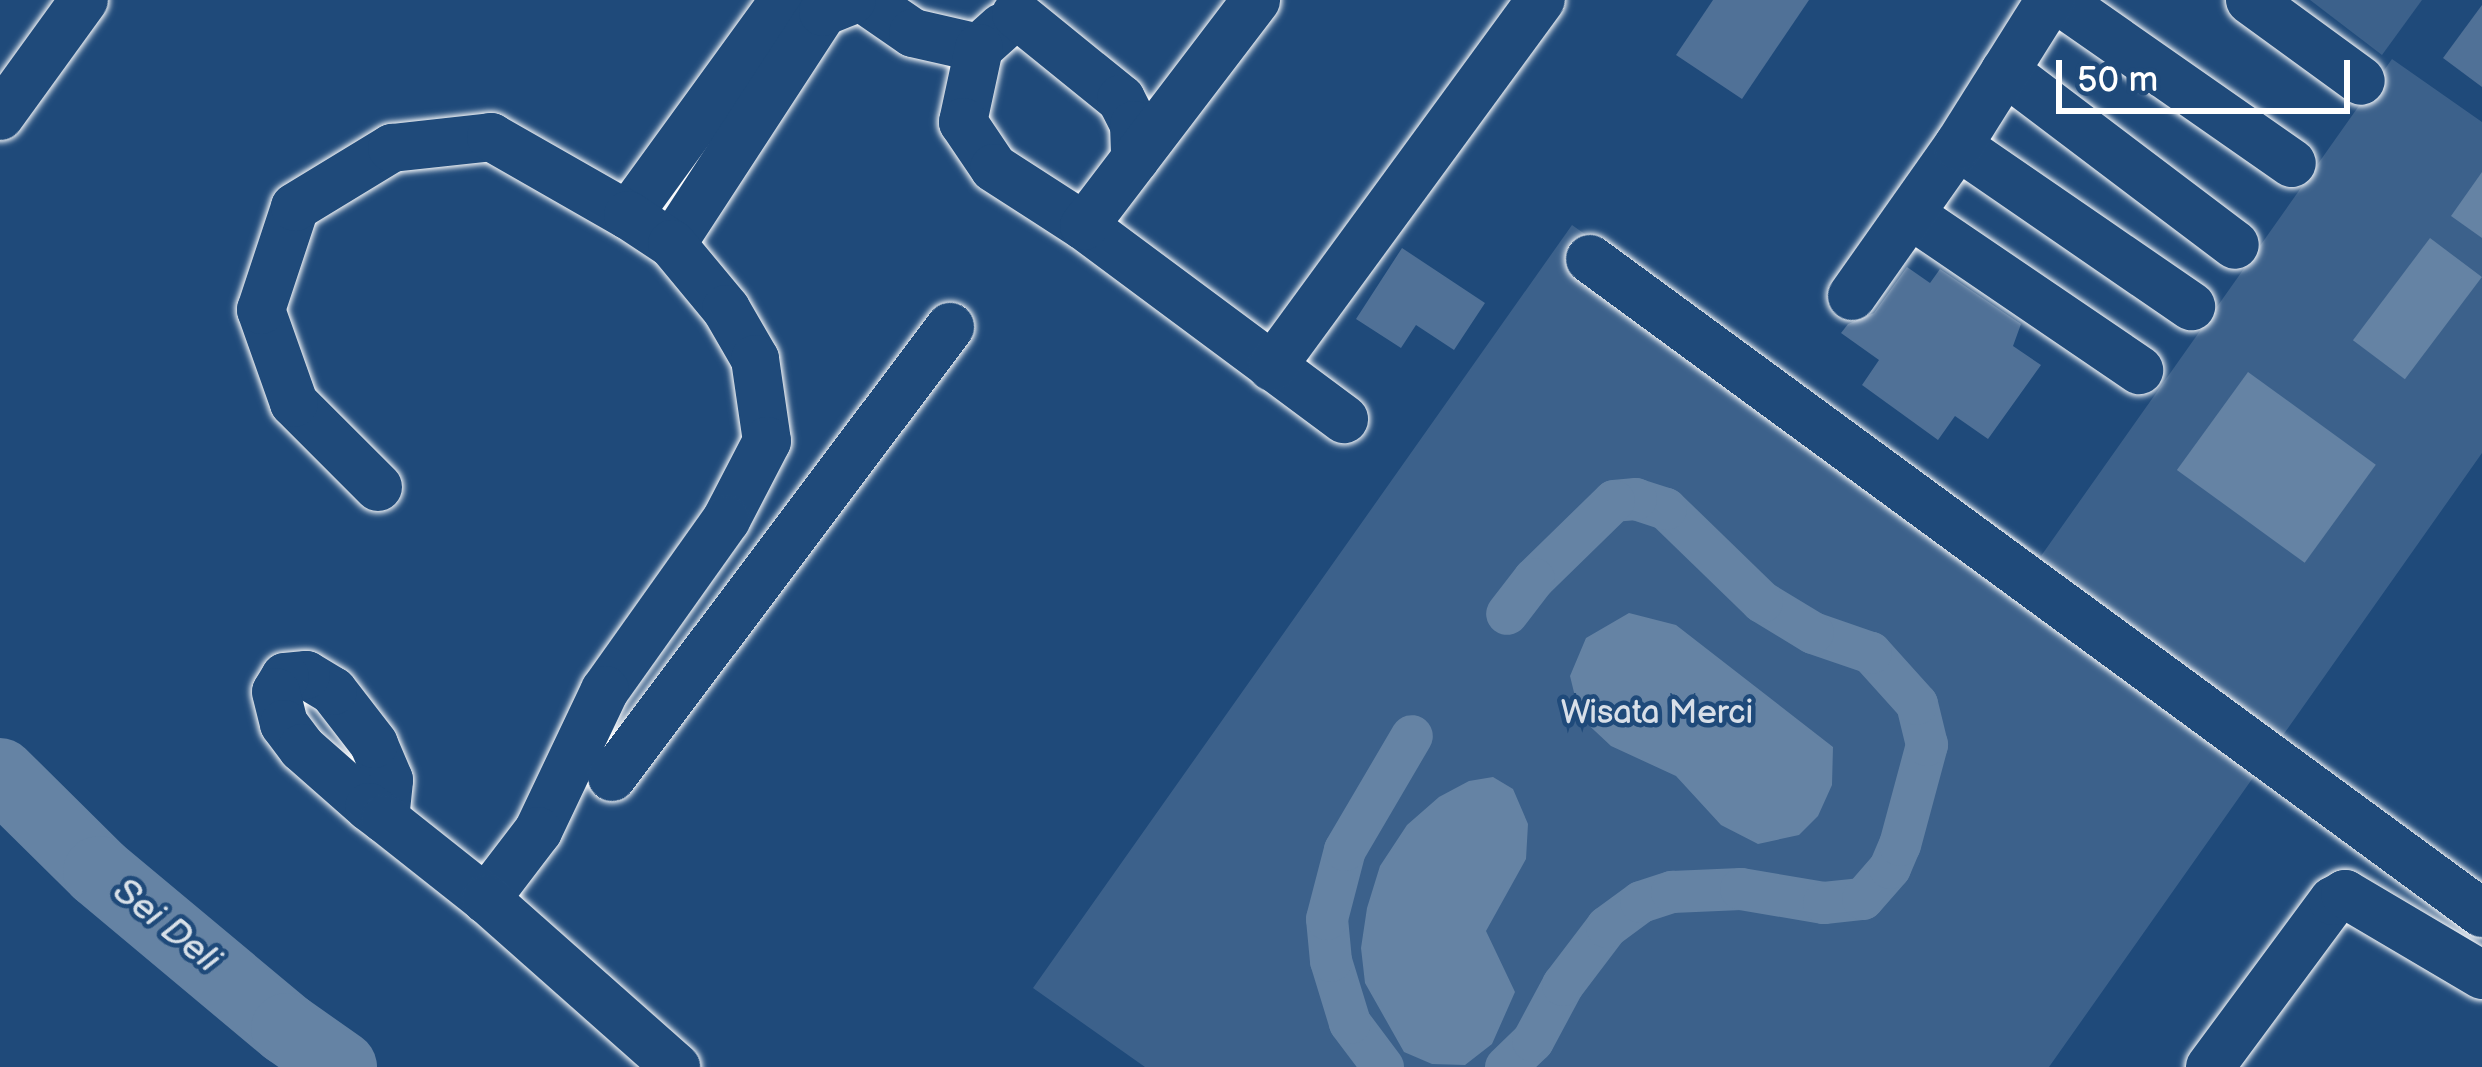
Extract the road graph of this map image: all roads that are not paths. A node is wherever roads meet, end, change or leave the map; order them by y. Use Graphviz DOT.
graph roads {
  1 [pos="84,0"];
  2 [pos="784,0"];
  3 [pos="852,0"];
  4 [pos="865,0"];
  5 [pos="1256,0"];
  6 [pos="1541,0"];
  7 [pos="2054,0"];
  8 [pos="2251,0"];
  9 [pos="1017,7"];
  10 [pos="979,48"];
  11 [pos="2006,71"];
  12 [pos="2361,80"];
  13 [pos="0,116"];
  14 [pos="1958,146"];
  15 [pos="1135,159"];
  16 [pos="2293,163"];
  17 [pos="628,215"];
  18 [pos="1911,215"];
  19 [pos="1084,226"];
  20 [pos="672,244"];
  21 [pos="2236,244"];
  22 [pos="1590,259"];
  23 [pos="1852,296"];
  24 [pos="2191,306"];
  25 [pos="950,327"];
  26 [pos="1272,367"];
  27 [pos="2139,370"];
  28 [pos="1344,419"];
  29 [pos="767,441"];
  30 [pos="840,476"];
  31 [pos="378,487"];
  32 [pos="632,653"];
  33 [pos="680,688"];
  34 [pos="612,777"];
  35 [pos="385,820"];
  36 [pos="487,899"];
  37 [pos="2482,913"];
  38 [pos="2482,975"];
  39 [pos="676,1067"];
  40 [pos="2210,1067"];
  1 -- 13 [label="street"];
  2 -- 17 [label="street"];
  3 -- 20 [label="street"];
  4 -- 10 [label="street"];
  5 -- 15 [label="street"];
  6 -- 26 [label="street"];
  7 -- 11 [label="street"];
  7 -- 16 [label="street"];
  8 -- 12 [label="street"];
  9 -- 10 [label="street"];
  9 -- 15 [label="street"];
  10 -- 19 [label="street"];
  11 -- 14 [label="street"];
  11 -- 21 [label="street"];
  14 -- 18 [label="street"];
  14 -- 24 [label="street"];
  15 -- 19 [label="street"];
  17 -- 20 [label="street"];
  17 -- 31 [label="street"];
  18 -- 23 [label="street"];
  18 -- 27 [label="street"];
  19 -- 26 [label="street"];
  20 -- 29 [label="street"];
  22 -- 37 [label="street"];
  25 -- 30 [label="street"];
  26 -- 28 [label="street"];
  29 -- 30 [label="street"];
  29 -- 32 [label="street"];
  30 -- 33 [label="street"];
  32 -- 33 [label="street"];
  32 -- 36 [label="street"];
  33 -- 34 [label="street"];
  35 -- 36 [label="street"];
  36 -- 39 [label="street"];
  38 -- 40 [label="street"];
}
